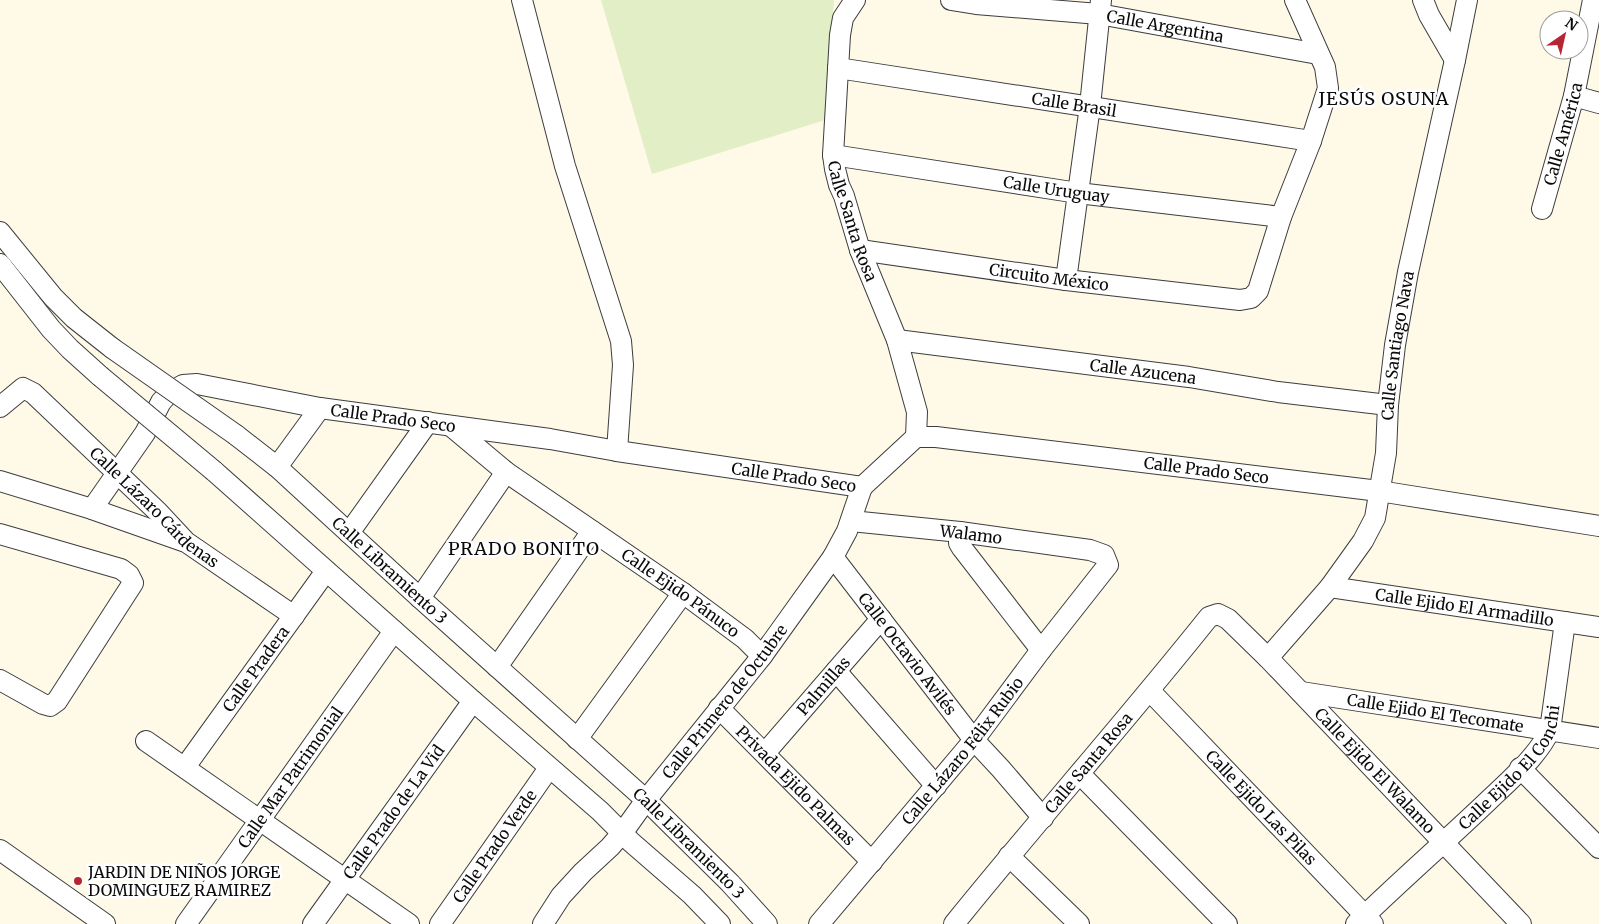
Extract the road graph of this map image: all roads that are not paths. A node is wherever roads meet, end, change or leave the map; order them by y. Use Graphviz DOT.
graph roads {
  1 [pos="522,0"];
  2 [pos="856,0"];
  3 [pos="951,0"];
  4 [pos="1294,0"];
  5 [pos="1423,0"];
  6 [pos="1467,0"];
  7 [pos="1593,0"];
  8 [pos="1100,7"];
  9 [pos="1318,54"];
  10 [pos="1455,60"];
  11 [pos="838,68"];
  12 [pos="1574,96"];
  13 [pos="1599,103"];
  14 [pos="1090,106"];
  15 [pos="1311,141"];
  16 [pos="833,155"];
  17 [pos="1078,193"];
  18 [pos="1542,209"];
  19 [pos="1281,217"];
  20 [pos="0,232"];
  21 [pos="860,250"];
  22 [pos="0,264"];
  23 [pos="1066,280"];
  24 [pos="897,340"];
  25 [pos="1388,405"];
  26 [pos="0,407"];
  27 [pos="320,408"];
  28 [pos="428,422"];
  29 [pos="451,426"];
  30 [pos="916,436"];
  31 [pos="617,451"];
  32 [pos="277,467"];
  33 [pos="506,472"];
  34 [pos="117,474"];
  35 [pos="0,481"];
  36 [pos="862,486"];
  37 [pos="1379,491"];
  38 [pos="92,509"];
  39 [pos="851,521"];
  40 [pos="1599,526"];
  41 [pos="592,531"];
  42 [pos="960,532"];
  43 [pos="349,533"];
  44 [pos="3,540"];
  45 [pos="186,542"];
  46 [pos="833,557"];
  47 [pos="326,571"];
  48 [pos="1101,575"];
  49 [pos="1330,587"];
  50 [pos="683,593"];
  51 [pos="420,598"];
  52 [pos="294,616"];
  53 [pos="881,619"];
  54 [pos="1228,619"];
  55 [pos="1565,622"];
  56 [pos="1599,627"];
  57 [pos="394,631"];
  58 [pos="1041,650"];
  59 [pos="762,656"];
  60 [pos="1268,658"];
  61 [pos="497,667"];
  62 [pos="836,671"];
  63 [pos="0,680"];
  64 [pos="1150,691"];
  65 [pos="1301,692"];
  66 [pos="473,701"];
  67 [pos="719,708"];
  68 [pos="1550,730"];
  69 [pos="1599,738"];
  70 [pos="577,739"];
  71 [pos="974,740"];
  72 [pos="146,741"];
  73 [pos="765,753"];
  74 [pos="185,767"];
  75 [pos="550,768"];
  76 [pos="1520,768"];
  77 [pos="1080,774"];
  78 [pos="936,786"];
  79 [pos="646,800"];
  80 [pos="1043,818"];
  81 [pos="261,820"];
  82 [pos="623,832"];
  83 [pos="1444,844"];
  84 [pos="1599,848"];
  85 [pos="0,850"];
  86 [pos="1009,856"];
  87 [pos="872,862"];
  88 [pos="345,878"];
  89 [pos="1365,921"];
  90 [pos="105,924"];
  91 [pos="186,924"];
  92 [pos="313,924"];
  93 [pos="409,924"];
  94 [pos="440,924"];
  95 [pos="543,924"];
  96 [pos="720,924"];
  97 [pos="767,924"];
  98 [pos="818,924"];
  99 [pos="954,924"];
  100 [pos="1079,924"];
  101 [pos="1227,924"];
  102 [pos="1521,924"];
  1 -- 31 [label="street"];
  2 -- 11 [label="street, Calle Santa Rosa"];
  3 -- 8 [label="street, Calle Argentina"];
  4 -- 9 [label="street"];
  5 -- 10 [label="street"];
  6 -- 10 [label="street, Calle Santiago Nava"];
  7 -- 12 [label="street, Calle América"];
  8 -- 9 [label="street, Calle Argentina"];
  8 -- 14 [label="street"];
  9 -- 15 [label="street"];
  10 -- 25 [label="street, Calle Santiago Nava"];
  11 -- 14 [label="street, Calle Brasil"];
  11 -- 16 [label="street, Calle Santa Rosa"];
  12 -- 13 [label="street"];
  12 -- 18 [label="street, Calle América"];
  14 -- 15 [label="street, Calle Brasil"];
  14 -- 17 [label="street"];
  15 -- 19 [label="street"];
  16 -- 17 [label="street, Calle Uruguay"];
  16 -- 21 [label="street, Calle Santa Rosa"];
  17 -- 19 [label="street, Calle Uruguay"];
  17 -- 23 [label="street"];
  19 -- 23 [label="street, Circuito México"];
  20 -- 32 [label="street, Calle Libramiento 3, bridge"];
  21 -- 23 [label="street, Circuito México"];
  21 -- 24 [label="street, Calle Santa Rosa"];
  22 -- 47 [label="street, Calle Libramiento 3, bridge"];
  24 -- 25 [label="street, Calle Azucena"];
  24 -- 30 [label="street, Calle Santa Rosa"];
  25 -- 37 [label="street, Calle Santiago Nava"];
  26 -- 34 [label="street, Calle Lázaro Cárdenas"];
  27 -- 28 [label="street, Calle Prado Seco"];
  27 -- 32 [label="street"];
  27 -- 34 [label="street, Calle Prado Seco"];
  28 -- 29 [label="street, Calle Prado Seco"];
  28 -- 43 [label="street"];
  29 -- 31 [label="street, Calle Prado Seco"];
  29 -- 33 [label="street, Calle Ejido Pánuco"];
  30 -- 36 [label="street, Calle Prado Seco"];
  30 -- 37 [label="street, Calle Prado Seco"];
  31 -- 36 [label="street, Calle Prado Seco"];
  32 -- 43 [label="street, Calle Libramiento 3"];
  33 -- 41 [label="street, Calle Ejido Pánuco"];
  33 -- 51 [label="street"];
  34 -- 38 [label="street, Calle Prado Seco"];
  34 -- 45 [label="street, Calle Lázaro Cárdenas"];
  35 -- 38 [label="street"];
  36 -- 39 [label="street, Calle Primero de Octubre"];
  37 -- 40 [label="street, Calle Prado Seco"];
  37 -- 49 [label="street, Calle Santiago Nava"];
  38 -- 45 [label="street"];
  39 -- 42 [label="street, Walamo"];
  39 -- 46 [label="street, Calle Primero de Octubre"];
  41 -- 50 [label="street, Calle Ejido Pánuco"];
  41 -- 61 [label="street"];
  42 -- 48 [label="street, Walamo"];
  42 -- 58 [label="street"];
  43 -- 51 [label="street, Calle Libramiento 3"];
  44 -- 63 [label="street"];
  45 -- 52 [label="street, Calle Lázaro Cárdenas"];
  46 -- 53 [label="street, Calle Octavio Avilés"];
  46 -- 59 [label="street, Calle Primero de Octubre"];
  47 -- 52 [label="street, Calle Pradera"];
  47 -- 57 [label="street, Calle Libramiento 3"];
  48 -- 58 [label="street, Calle Lázaro Félix Rubio"];
  49 -- 55 [label="street, Calle Ejido El Armadillo"];
  49 -- 60 [label="street, Calle Santiago Nava"];
  50 -- 59 [label="street, Calle Ejido Pánuco"];
  50 -- 70 [label="street"];
  51 -- 61 [label="street, Calle Libramiento 3"];
  52 -- 74 [label="street, Calle Pradera"];
  53 -- 62 [label="street, Palmillas"];
  53 -- 71 [label="street, Calle Octavio Avilés"];
  54 -- 60 [label="street, Calle Ejido El Walamo"];
  54 -- 64 [label="street, Calle Santa Rosa"];
  55 -- 56 [label="street, Calle Ejido El Armadillo"];
  55 -- 68 [label="street, Calle Ejido El Conchi"];
  57 -- 66 [label="street, Calle Libramiento 3"];
  57 -- 81 [label="street, Calle Mar Patrimonial"];
  58 -- 71 [label="street, Calle Lázaro Félix Rubio"];
  59 -- 67 [label="street, Calle Primero de Octubre"];
  60 -- 65 [label="street, Calle Ejido El Walamo"];
  61 -- 70 [label="street, Calle Libramiento 3"];
  62 -- 73 [label="street, Palmillas"];
  62 -- 78 [label="street"];
  64 -- 77 [label="street, Calle Santa Rosa"];
  64 -- 89 [label="street, Calle Ejido Las Pilas"];
  65 -- 68 [label="street, Calle Ejido El Tecomate"];
  65 -- 83 [label="street, Calle Ejido El Walamo"];
  66 -- 75 [label="street, Calle Libramiento 3"];
  66 -- 88 [label="street, Calle Prado de La Vid"];
  67 -- 73 [label="street, Privada Ejido Palmas"];
  67 -- 79 [label="street, Calle Primero de Octubre"];
  68 -- 69 [label="street, Calle Ejido El Tecomate"];
  68 -- 76 [label="street, Calle Ejido El Conchi"];
  70 -- 79 [label="street, Calle Libramiento 3"];
  71 -- 78 [label="street, Calle Lázaro Félix Rubio"];
  71 -- 80 [label="street, Calle Octavio Avilés"];
  72 -- 74 [label="street"];
  73 -- 87 [label="street, Privada Ejido Palmas"];
  74 -- 81 [label="street"];
  75 -- 82 [label="street, Calle Libramiento 3"];
  75 -- 94 [label="street, Calle Prado Verde"];
  76 -- 83 [label="street, Calle Ejido El Conchi"];
  76 -- 84 [label="street"];
  77 -- 80 [label="street, Calle Santa Rosa"];
  77 -- 101 [label="street"];
  78 -- 87 [label="street, Calle Lázaro Félix Rubio"];
  79 -- 82 [label="street, Calle Primero de Octubre"];
  79 -- 97 [label="street, Calle Libramiento 3"];
  80 -- 86 [label="street, Calle Santa Rosa"];
  81 -- 88 [label="street"];
  81 -- 91 [label="street, Calle Mar Patrimonial"];
  82 -- 95 [label="street, Calle Primero de Octubre"];
  82 -- 96 [label="street, Calle Libramiento 3"];
  83 -- 89 [label="street, Calle Ejido El Conchi"];
  83 -- 102 [label="street, Calle Ejido El Walamo"];
  85 -- 90 [label="street"];
  86 -- 99 [label="street, Calle Santa Rosa"];
  86 -- 100 [label="street"];
  87 -- 98 [label="street, Calle Lázaro Félix Rubio"];
  88 -- 92 [label="street, Calle Prado de La Vid"];
  88 -- 93 [label="street"];
}
